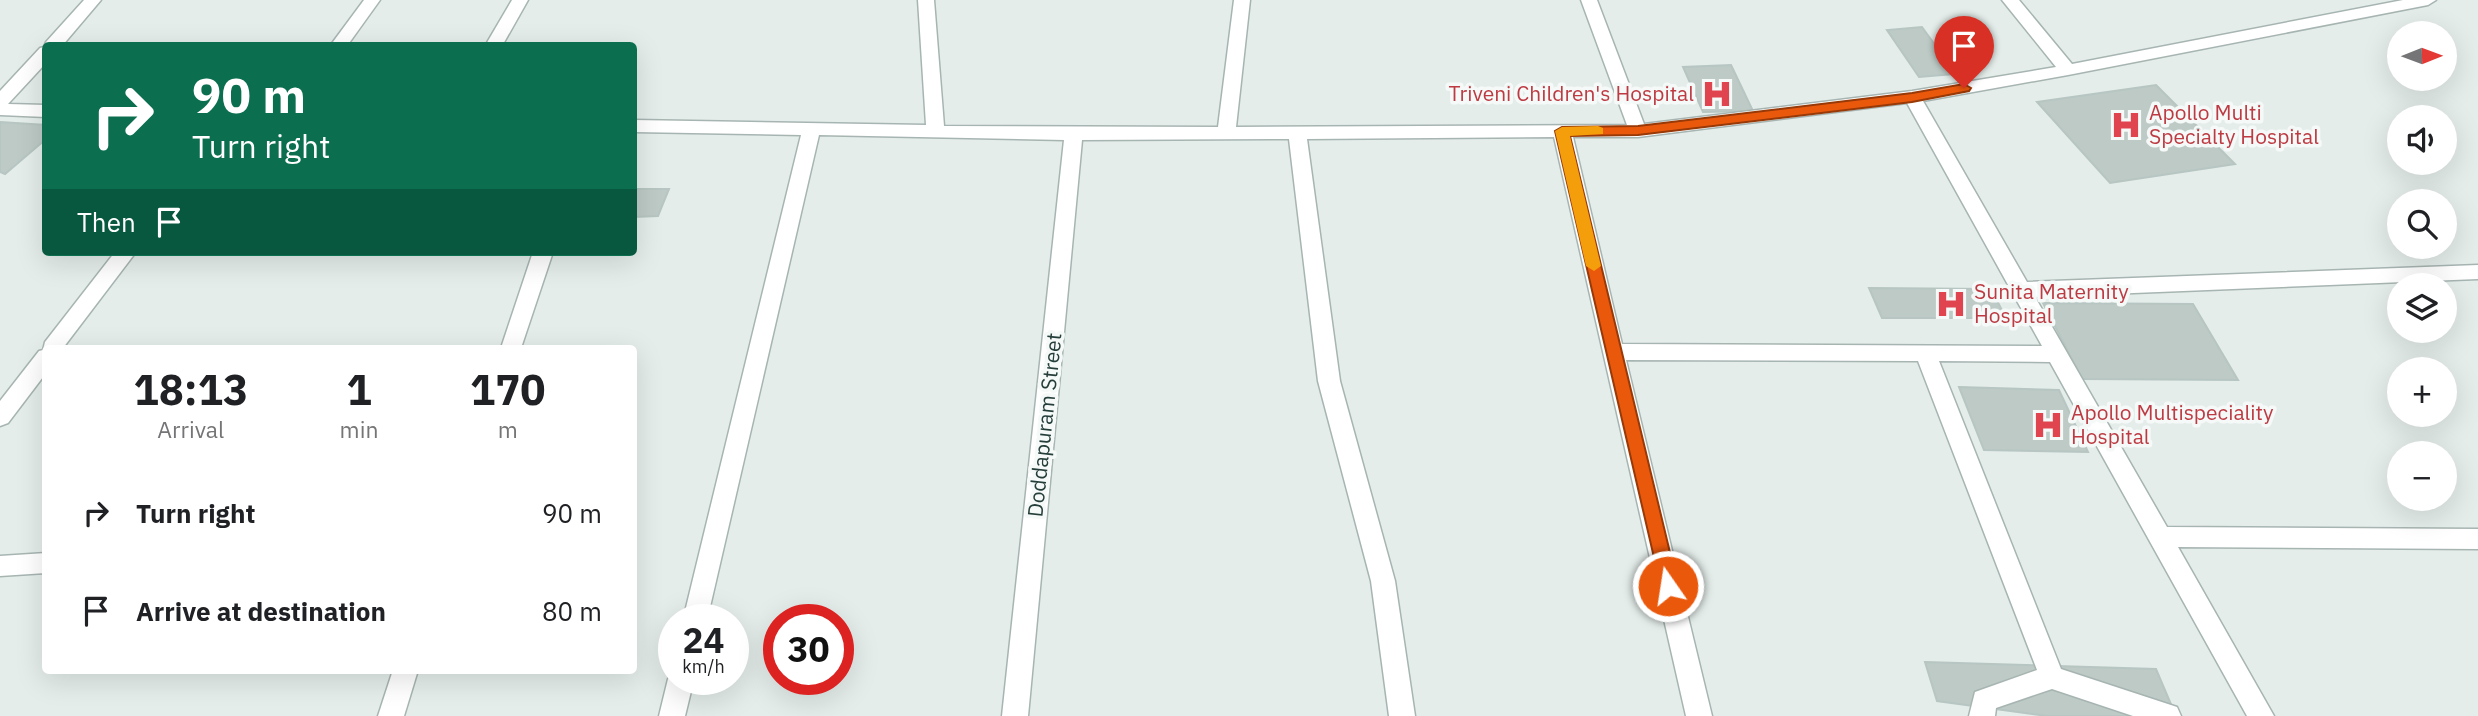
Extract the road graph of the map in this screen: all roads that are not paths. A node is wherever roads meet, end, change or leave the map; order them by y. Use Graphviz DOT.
graph roads {
  1 [pos="93,0"];
  2 [pos="372,0"];
  3 [pos="520,0"];
  4 [pos="926,0"];
  5 [pos="1242,0"];
  6 [pos="1589,0"];
  7 [pos="2010,0"];
  8 [pos="2428,0"];
  9 [pos="56,42"];
  10 [pos="341,42"];
  11 [pos="495,42"];
  12 [pos="42,56"];
  13 [pos="2068,70"];
  14 [pos="1912,97"];
  15 [pos="0,102"];
  16 [pos="0,109"];
  17 [pos="42,111"];
  18 [pos="637,127"];
  19 [pos="811,130"];
  20 [pos="1562,131"];
  21 [pos="1638,131"];
  22 [pos="935,132"];
  23 [pos="1297,133"];
  24 [pos="1074,134"];
  25 [pos="1226,134"];
  26 [pos="123,256"];
  27 [pos="542,256"];
  28 [pos="2478,272"];
  29 [pos="2021,290"];
  30 [pos="54,345"];
  31 [pos="512,345"];
  32 [pos="1614,352"];
  33 [pos="2056,354"];
  34 [pos="1926,355"];
  35 [pos="42,362"];
  36 [pos="0,417"];
  37 [pos="2160,537"];
  38 [pos="2478,539"];
  39 [pos="42,563"];
  40 [pos="0,566"];
  41 [pos="699,604"];
  42 [pos="404,674"];
  43 [pos="2052,677"];
  44 [pos="677,695"];
  45 [pos="390,716"];
  46 [pos="672,716"];
  47 [pos="1016,716"];
  48 [pos="1402,716"];
  49 [pos="1699,716"];
  50 [pos="1982,716"];
  51 [pos="2168,716"];
  52 [pos="2261,716"];
  1 -- 9 [label="street"];
  2 -- 10 [label="street"];
  3 -- 11 [label="street"];
  4 -- 22 [label="street"];
  5 -- 25 [label="street"];
  6 -- 21 [label="street"];
  7 -- 13 [label="street"];
  8 -- 13 [label="street"];
  12 -- 15 [label="street"];
  13 -- 14 [label="street"];
  14 -- 21 [label="street"];
  14 -- 29 [label="street"];
  16 -- 17 [label="street"];
  18 -- 19 [label="street"];
  19 -- 22 [label="street"];
  19 -- 41 [label="street"];
  20 -- 21 [label="street"];
  20 -- 23 [label="street"];
  20 -- 32 [label="street"];
  22 -- 24 [label="street"];
  23 -- 25 [label="street"];
  23 -- 48 [label="street"];
  24 -- 25 [label="street"];
  24 -- 47 [label="street, Doddapuram Street"];
  26 -- 30 [label="street"];
  27 -- 31 [label="street"];
  28 -- 29 [label="street"];
  29 -- 33 [label="street"];
  32 -- 34 [label="street"];
  32 -- 49 [label="street"];
  33 -- 34 [label="street"];
  33 -- 37 [label="street"];
  34 -- 43 [label="street"];
  35 -- 36 [label="street"];
  37 -- 38 [label="street"];
  37 -- 52 [label="street"];
  39 -- 40 [label="street"];
  42 -- 45 [label="street"];
  43 -- 50 [label="street"];
  43 -- 51 [label="street"];
  44 -- 46 [label="street"];
}
